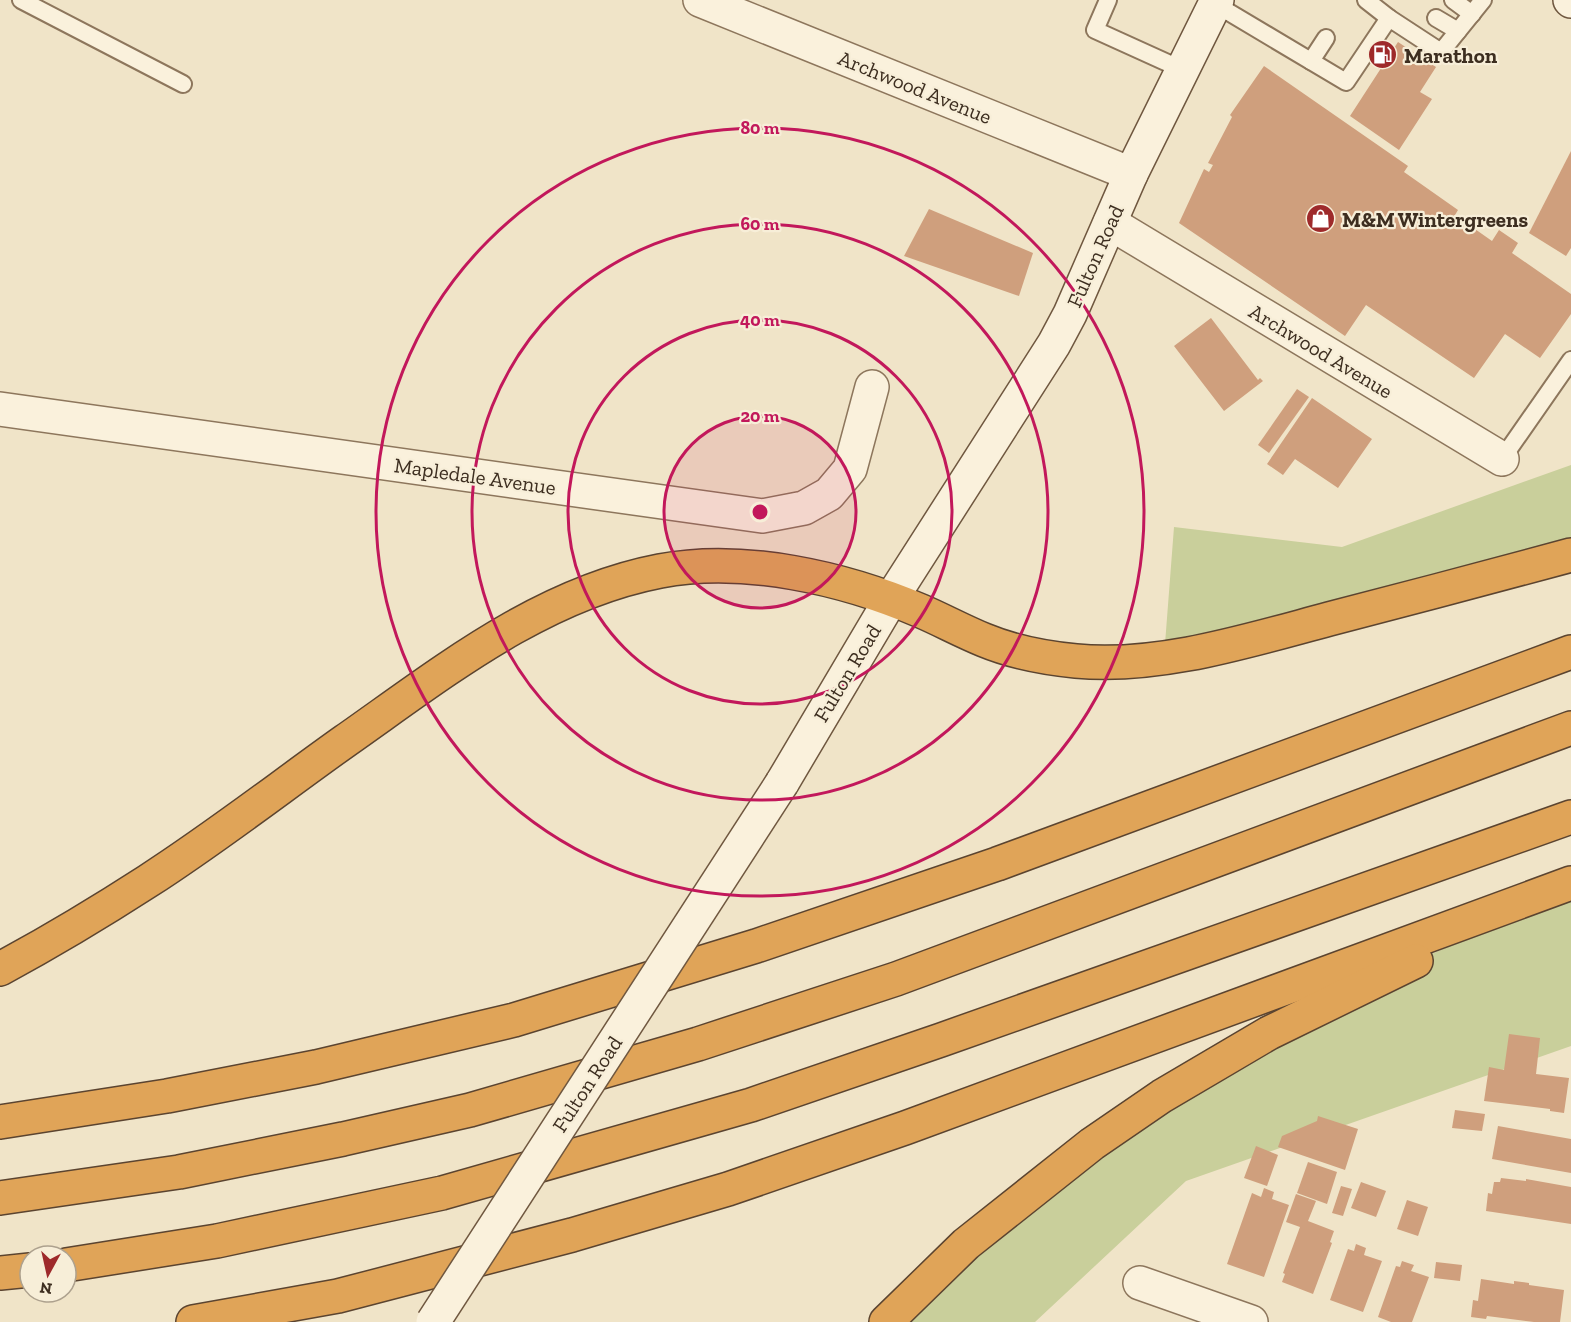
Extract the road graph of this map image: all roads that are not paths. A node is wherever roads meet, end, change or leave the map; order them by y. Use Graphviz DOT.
graph roads {
  1 [pos="21,0"];
  2 [pos="700,0"];
  3 [pos="1108,0"];
  4 [pos="1366,0"];
  5 [pos="1453,0"];
  6 [pos="1483,0"];
  7 [pos="1216,2"];
  8 [pos="1472,14"];
  9 [pos="1389,18"];
  10 [pos="1436,18"];
  11 [pos="1458,31"];
  12 [pos="1326,38"];
  13 [pos="1311,61"];
  14 [pos="1181,69"];
  15 [pos="183,84"];
  16 [pos="1131,174"];
  17 [pos="1110,223"];
  18 [pos="1571,360"];
  19 [pos="872,387"];
  20 [pos="0,409"];
  21 [pos="1502,459"];
  22 [pos="1571,555"];
  23 [pos="891,599"];
  24 [pos="1571,652"];
  25 [pos="1571,728"];
  26 [pos="1571,817"];
  27 [pos="1571,883"];
  28 [pos="1571,894"];
  29 [pos="0,969"];
  30 [pos="0,1122"];
  31 [pos="0,1198"];
  32 [pos="78,1263"];
  33 [pos="18,1271"];
  34 [pos="0,1273"];
  35 [pos="1140,1283"];
  36 [pos="193,1322"];
  37 [pos="433,1322"];
  38 [pos="886,1322"];
  39 [pos="1251,1322"];
  1 -- 15 [label="lane"];
  2 -- 16 [label="street, Archwood Avenue"];
  3 -- 14 [label="lane"];
  4 -- 9 [label="lane"];
  5 -- 8 [label="lane"];
  6 -- 8 [label="lane"];
  7 -- 13 [label="lane"];
  7 -- 14 [label="street, Fulton Road"];
  8 -- 11 [label="lane"];
  9 -- 11 [label="lane"];
  9 -- 13 [label="lane"];
  10 -- 11 [label="lane"];
  12 -- 13 [label="lane"];
  14 -- 16 [label="street, Fulton Road"];
  16 -- 17 [label="street, Fulton Road"];
  17 -- 21 [label="street, Archwood Avenue"];
  17 -- 23 [label="street, Fulton Road"];
  18 -- 21 [label="lane"];
  19 -- 20 [label="street, Mapledale Avenue"];
  22 -- 23 [label="highway"];
  23 -- 29 [label="highway"];
  23 -- 37 [label="street, Fulton Road, bridge"];
  24 -- 30 [label="highway"];
  25 -- 31 [label="highway"];
  26 -- 32 [label="highway"];
  27 -- 36 [label="highway"];
  28 -- 38 [label="highway"];
  33 -- 34 [label="highway"];
  35 -- 39 [label="street"];
}
